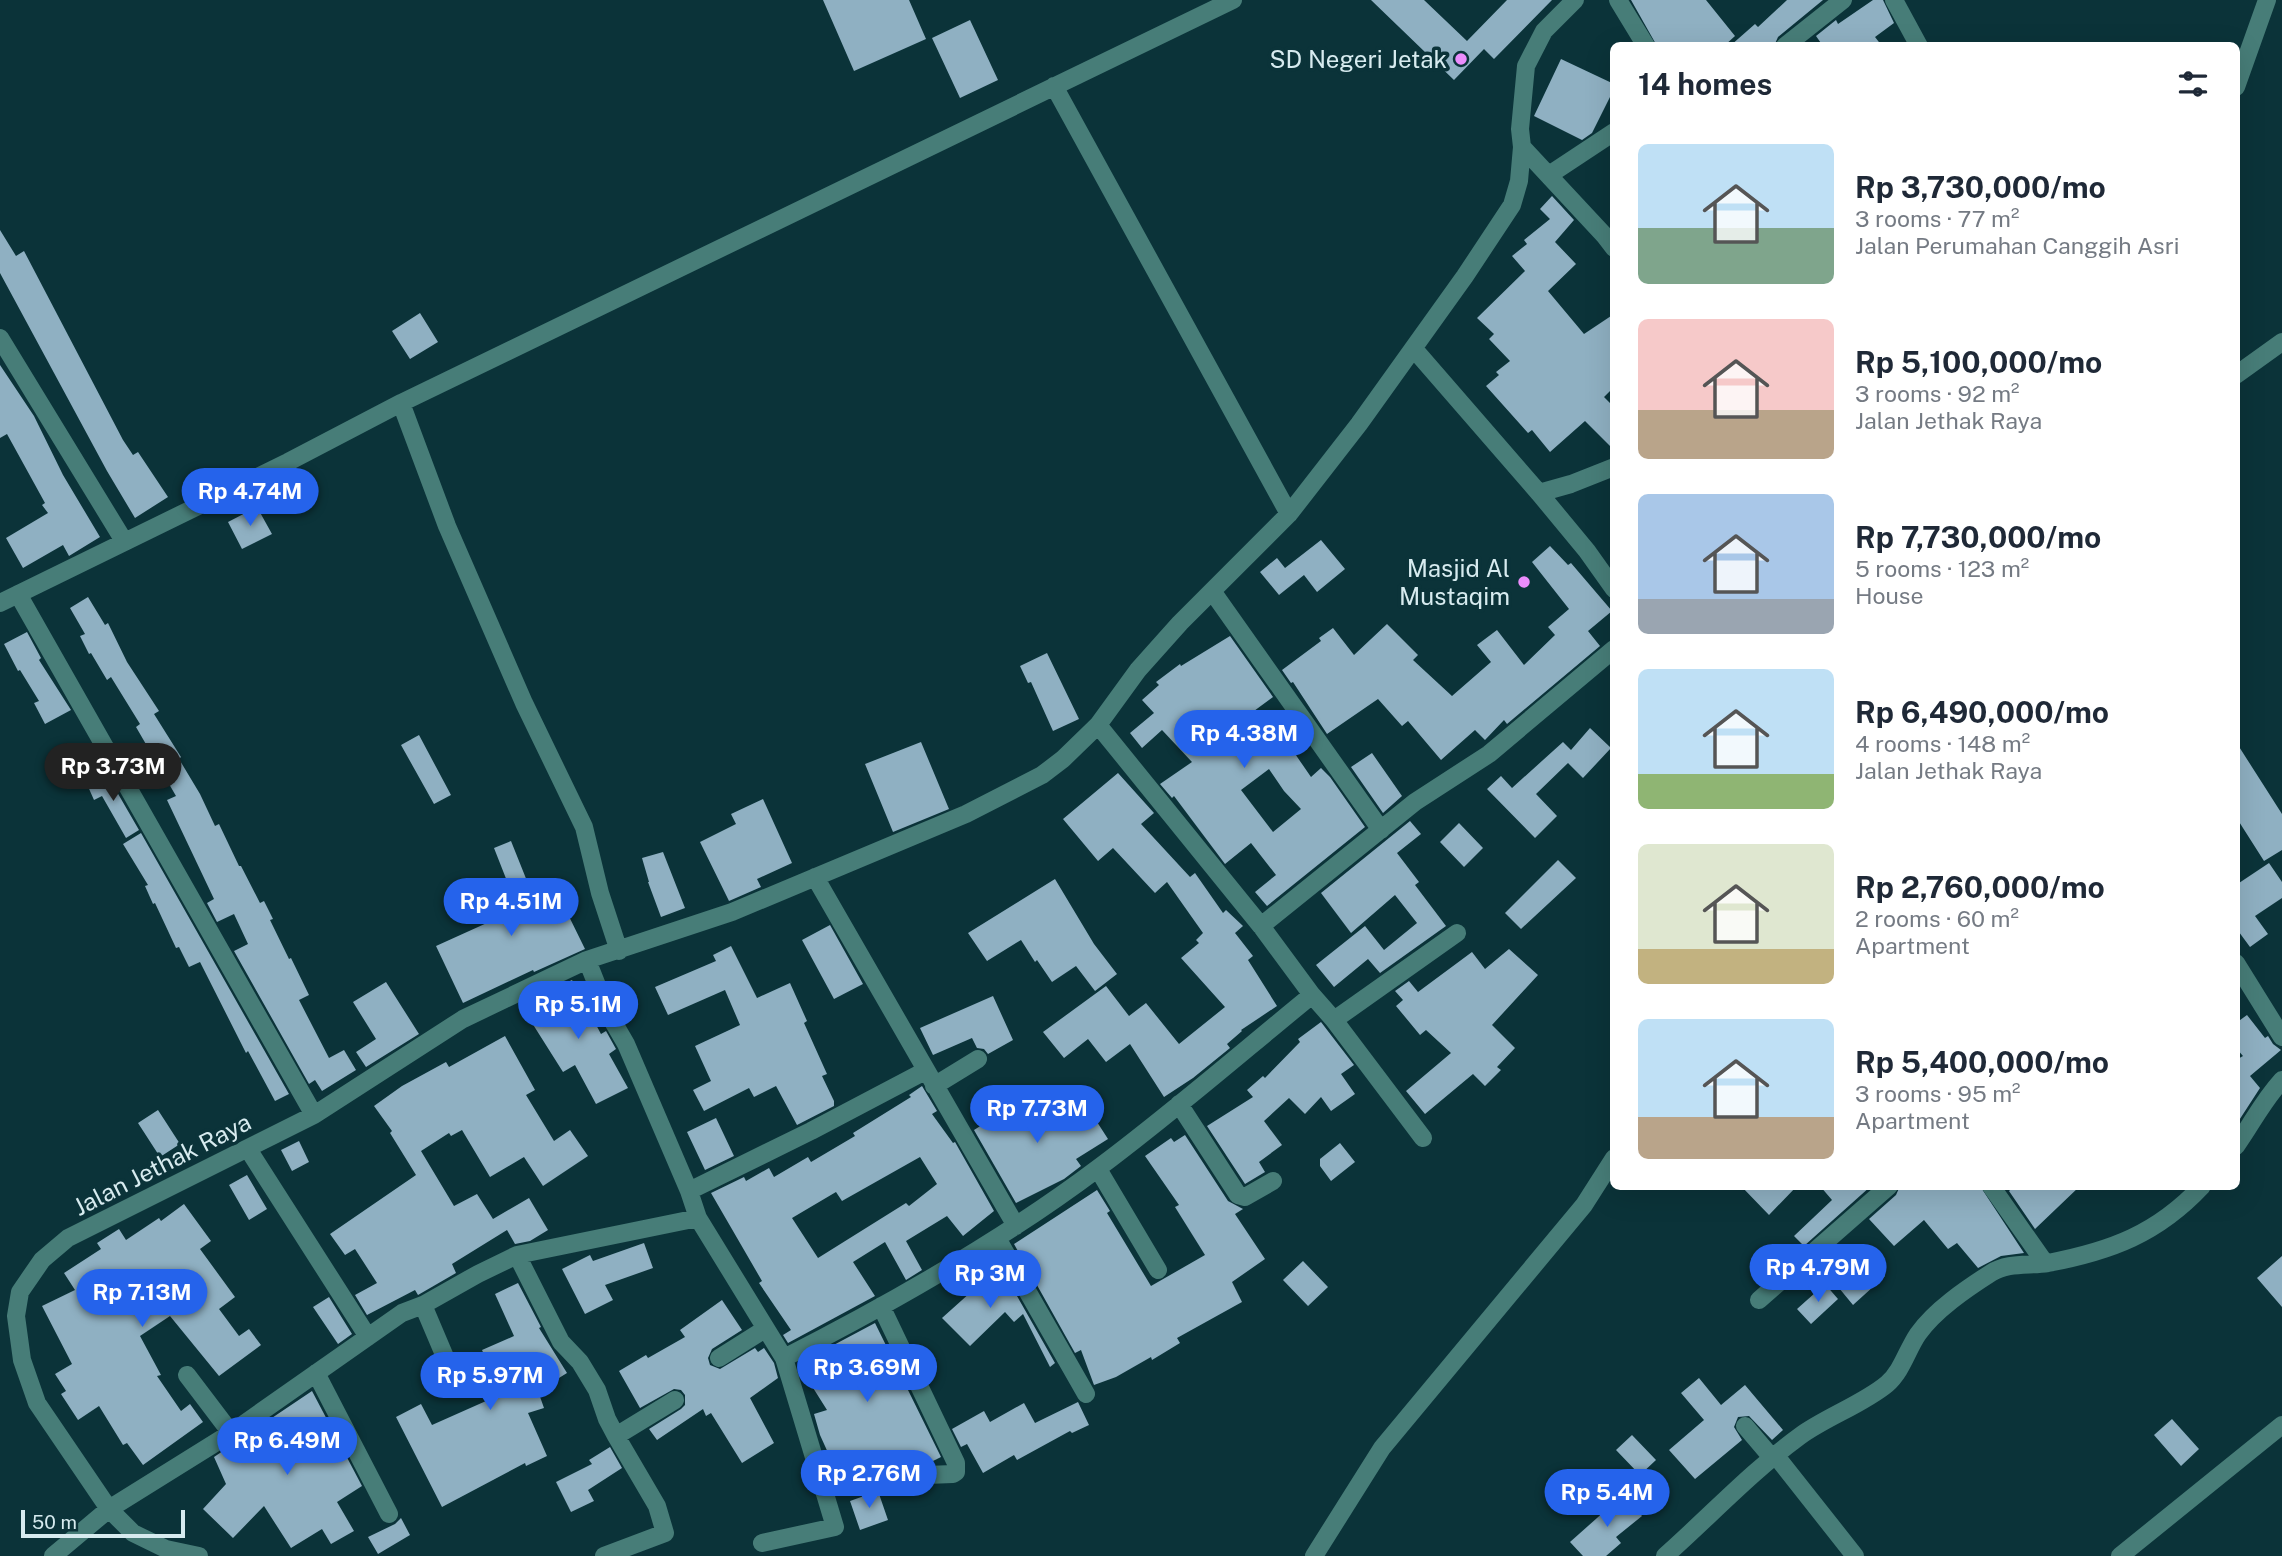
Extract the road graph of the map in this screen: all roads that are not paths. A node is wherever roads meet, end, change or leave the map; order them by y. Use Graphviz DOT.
graph roads {
  1 [pos="1233,0"];
  2 [pos="1575,0"];
  3 [pos="1618,0"];
  4 [pos="1843,0"];
  5 [pos="1894,0"];
  6 [pos="2267,0"];
  7 [pos="1644,42"];
  8 [pos="1790,42"];
  9 [pos="1917,42"];
  10 [pos="2240,75"];
  11 [pos="1054,86"];
  12 [pos="1610,135"];
  13 [pos="1522,147"];
  14 [pos="1549,174"];
  15 [pos="1610,243"];
  16 [pos="0,338"];
  17 [pos="2282,342"];
  18 [pos="1414,349"];
  19 [pos="2240,372"];
  20 [pos="401,403"];
  21 [pos="1610,469"];
  22 [pos="1539,493"];
  23 [pos="1289,514"];
  24 [pos="124,541"];
  25 [pos="1610,583"];
  26 [pos="1212,591"];
  27 [pos="18,594"];
  28 [pos="0,603"];
  29 [pos="1610,652"];
  30 [pos="1098,725"];
  31 [pos="1381,830"];
  32 [pos="815,877"];
  33 [pos="1261,926"];
  34 [pos="1457,933"];
  35 [pos="619,951"];
  36 [pos="587,960"];
  37 [pos="2240,969"];
  38 [pos="1312,995"];
  39 [pos="1334,1020"];
  40 [pos="2282,1037"];
  41 [pos="978,1059"];
  42 [pos="930,1078"];
  43 [pos="2282,1080"];
  44 [pos="1179,1104"];
  45 [pos="313,1115"];
  46 [pos="1423,1138"];
  47 [pos="2240,1140"];
  48 [pos="248,1149"];
  49 [pos="1610,1164"];
  50 [pos="1097,1169"];
  51 [pos="1273,1181"];
  52 [pos="1884,1190"];
  53 [pos="1994,1190"];
  54 [pos="2198,1190"];
  55 [pos="689,1191"];
  56 [pos="698,1218"];
  57 [pos="1016,1226"];
  58 [pos="997,1238"];
  59 [pos="517,1255"];
  60 [pos="2045,1263"];
  61 [pos="1158,1270"];
  62 [pos="1759,1300"];
  63 [pos="423,1305"];
  64 [pos="881,1306"];
  65 [pos="765,1329"];
  66 [pos="368,1337"];
  67 [pos="719,1358"];
  68 [pos="784,1358"];
  69 [pos="316,1373"];
  70 [pos="187,1375"];
  71 [pos="479,1388"];
  72 [pos="1086,1394"];
  73 [pos="674,1400"];
  74 [pos="1745,1426"];
  75 [pos="2282,1426"];
  76 [pos="231,1433"];
  77 [pos="616,1436"];
  78 [pos="1774,1457"];
  79 [pos="821,1479"];
  80 [pos="109,1509"];
  81 [pos="389,1514"];
  82 [pos="762,1543"];
  83 [pos="53,1556"];
  84 [pos="199,1556"];
  85 [pos="604,1556"];
  86 [pos="1314,1556"];
  87 [pos="1665,1556"];
  88 [pos="1855,1556"];
  89 [pos="2120,1556"];
  1 -- 11 [label="street"];
  2 -- 13 [label="street, Jalan Jethak Raya"];
  3 -- 7 [label="street"];
  4 -- 8 [label="street"];
  5 -- 9 [label="street"];
  6 -- 10 [label="street"];
  11 -- 20 [label="street"];
  11 -- 23 [label="street"];
  12 -- 14 [label="street"];
  13 -- 14 [label="street"];
  13 -- 18 [label="street, Jalan Jethak Raya"];
  14 -- 15 [label="street"];
  16 -- 24 [label="street"];
  17 -- 19 [label="street"];
  18 -- 22 [label="street"];
  18 -- 23 [label="street, Jalan Jethak Raya"];
  20 -- 24 [label="street"];
  20 -- 35 [label="street"];
  21 -- 22 [label="street"];
  22 -- 25 [label="street"];
  23 -- 26 [label="street, Jalan Jethak Raya"];
  24 -- 27 [label="street"];
  26 -- 30 [label="street, Jalan Jethak Raya"];
  26 -- 31 [label="street"];
  27 -- 28 [label="street"];
  27 -- 45 [label="street"];
  29 -- 31 [label="street"];
  30 -- 32 [label="street, Jalan Jethak Raya"];
  30 -- 33 [label="street"];
  31 -- 33 [label="street"];
  32 -- 35 [label="street, Jalan Jethak Raya"];
  32 -- 42 [label="street"];
  33 -- 38 [label="street"];
  34 -- 39 [label="street"];
  35 -- 36 [label="street, Jalan Jethak Raya"];
  36 -- 45 [label="street, Jalan Jethak Raya"];
  36 -- 55 [label="street"];
  37 -- 40 [label="street"];
  38 -- 39 [label="street"];
  38 -- 44 [label="street"];
  39 -- 46 [label="street"];
  41 -- 42 [label="street"];
  42 -- 55 [label="street"];
  42 -- 57 [label="street"];
  43 -- 47 [label="street"];
  44 -- 50 [label="street"];
  44 -- 51 [label="street"];
  45 -- 48 [label="street, Jalan Jethak Raya"];
  48 -- 66 [label="street"];
  48 -- 80 [label="street, Jalan Jethak Raya"];
  49 -- 86 [label="street"];
  50 -- 57 [label="street"];
  50 -- 61 [label="street"];
  52 -- 62 [label="street"];
  53 -- 60 [label="street"];
  54 -- 60 [label="street"];
  55 -- 56 [label="street"];
  56 -- 59 [label="street"];
  56 -- 65 [label="street"];
  57 -- 58 [label="street"];
  58 -- 64 [label="street"];
  58 -- 72 [label="street"];
  59 -- 63 [label="street"];
  59 -- 77 [label="street"];
  60 -- 78 [label="street"];
  63 -- 66 [label="street"];
  63 -- 71 [label="street"];
  64 -- 68 [label="street"];
  64 -- 79 [label="street"];
  65 -- 67 [label="street"];
  65 -- 68 [label="street"];
  66 -- 69 [label="street"];
  68 -- 79 [label="street"];
  69 -- 76 [label="street"];
  69 -- 81 [label="street"];
  70 -- 76 [label="street"];
  73 -- 77 [label="street"];
  74 -- 78 [label="street"];
  75 -- 89 [label="street"];
  76 -- 80 [label="street"];
  77 -- 85 [label="street"];
  78 -- 87 [label="street"];
  78 -- 88 [label="street"];
  79 -- 82 [label="street"];
  80 -- 83 [label="street"];
  80 -- 84 [label="street, Jalan Jethak Raya"];
}
